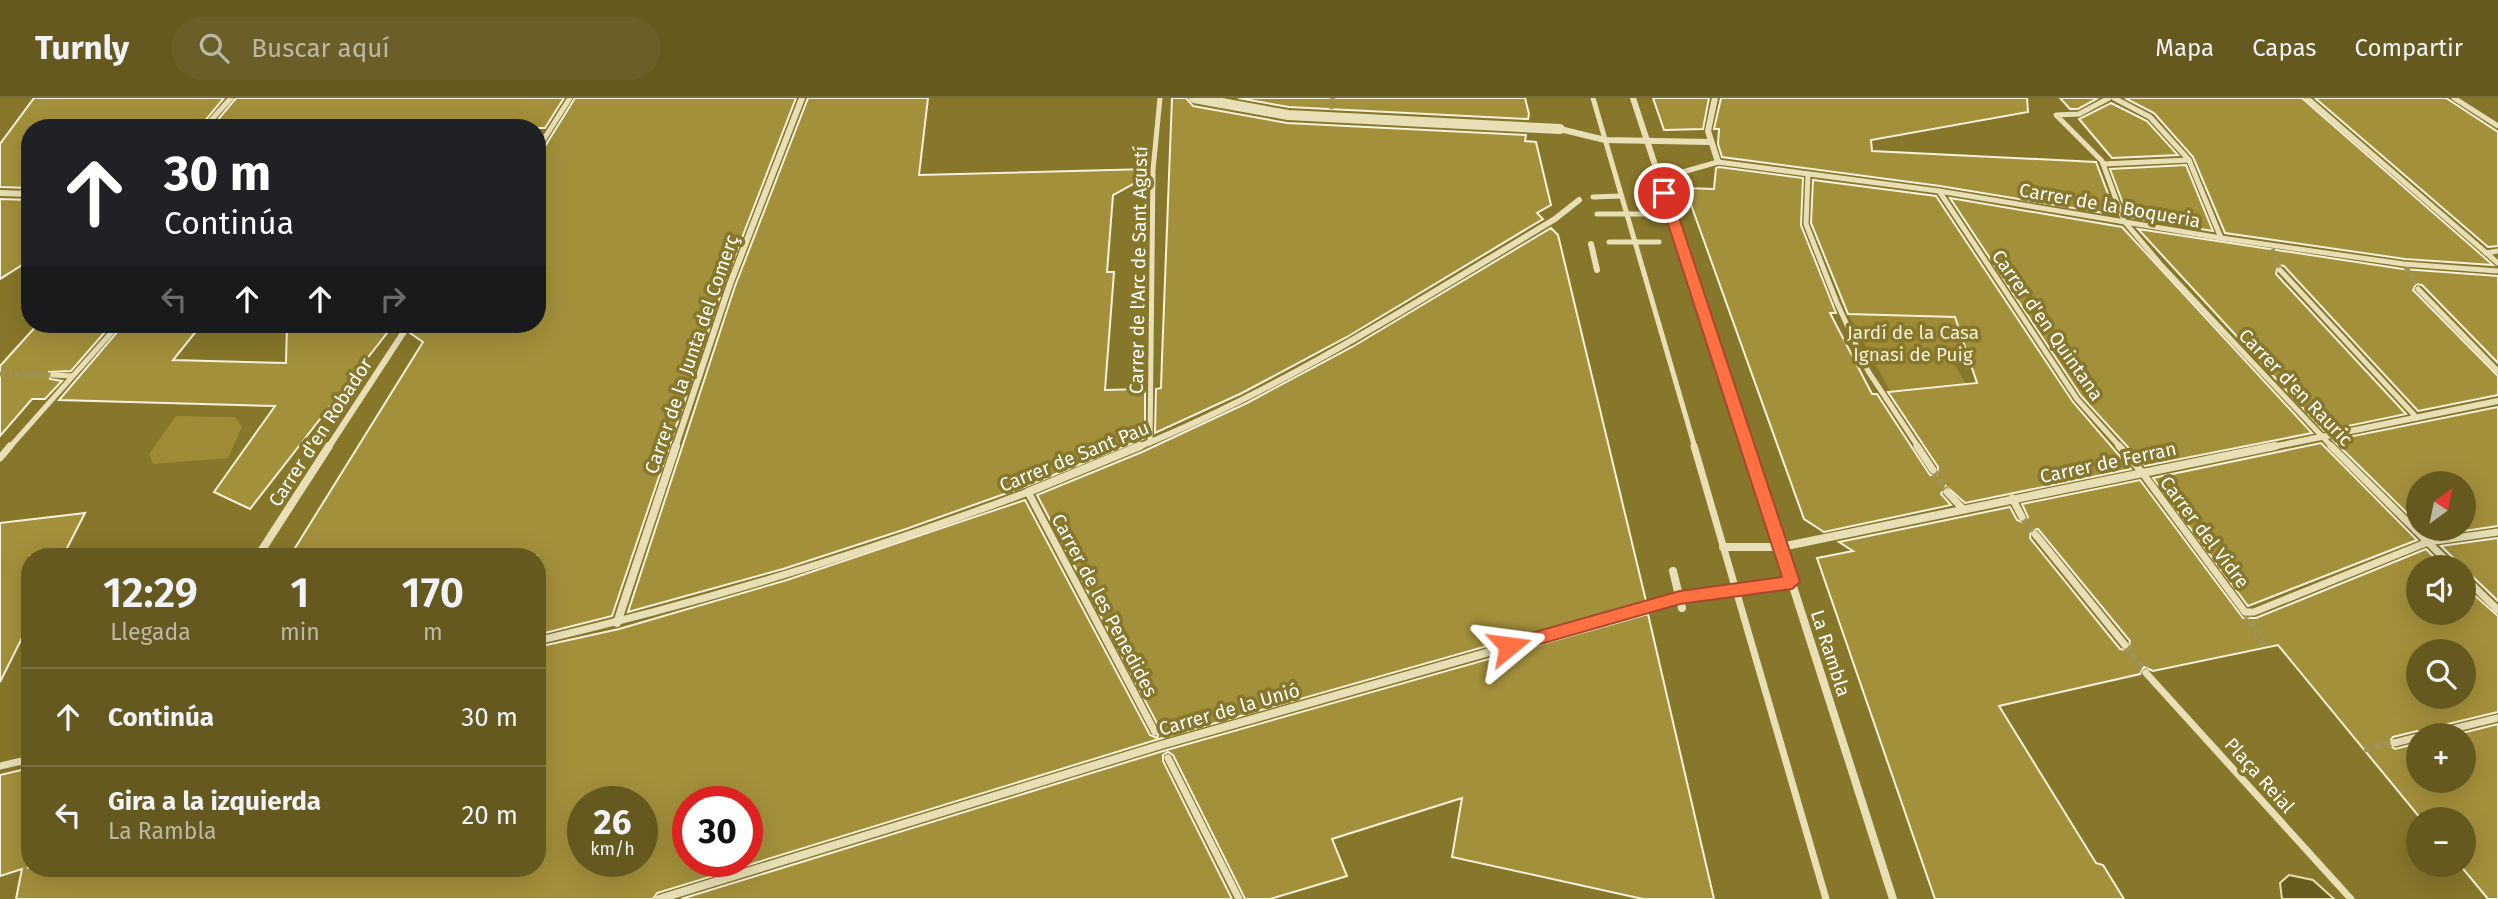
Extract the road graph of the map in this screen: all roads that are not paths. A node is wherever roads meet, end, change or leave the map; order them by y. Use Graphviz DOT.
graph roads {
  1 [pos="231,98"];
  2 [pos="570,98"];
  3 [pos="802,98"];
  4 [pos="1160,98"];
  5 [pos="1194,98"];
  6 [pos="1593,98"];
  7 [pos="1633,98"];
  8 [pos="1715,98"];
  9 [pos="2111,98"];
  10 [pos="2307,98"];
  11 [pos="2454,98"];
  12 [pos="212,119"];
  13 [pos="2498,126"];
  14 [pos="1560,129"];
  15 [pos="546,136"];
  16 [pos="1605,140"];
  17 [pos="1647,141"];
  18 [pos="1710,142"];
  19 [pos="2189,160"];
  20 [pos="1718,162"];
  21 [pos="2103,162"];
  22 [pos="1679,173"];
  23 [pos="1808,174"];
  24 [pos="1939,191"];
  25 [pos="0,193"];
  26 [pos="21,194"];
  27 [pos="1621,196"];
  28 [pos="1594,197"];
  29 [pos="1579,200"];
  30 [pos="1626,213"];
  31 [pos="1597,214"];
  32 [pos="1650,214"];
  33 [pos="2124,221"];
  34 [pos="2221,238"];
  35 [pos="1609,242"];
  36 [pos="1635,242"];
  37 [pos="1659,242"];
  38 [pos="1591,244"];
  39 [pos="2498,251"];
  40 [pos="2486,253"];
  41 [pos="2498,263"];
  42 [pos="1597,270"];
  43 [pos="2280,270"];
  44 [pos="2498,271"];
  45 [pos="2418,289"];
  46 [pos="112,333"];
  47 [pos="403,333"];
  48 [pos="2498,371"];
  49 [pos="53,375"];
  50 [pos="72,376"];
  51 [pos="2498,401"];
  52 [pos="2417,418"];
  53 [pos="2320,435"];
  54 [pos="1150,443"];
  55 [pos="0,458"];
  56 [pos="1933,470"];
  57 [pos="2141,471"];
  58 [pos="1028,492"];
  59 [pos="1947,492"];
  60 [pos="2012,498"];
  61 [pos="1962,508"];
  62 [pos="2022,517"];
  63 [pos="2498,531"];
  64 [pos="2035,534"];
  65 [pos="2428,542"];
  66 [pos="1723,547"];
  67 [pos="1781,547"];
  68 [pos="263,548"];
  69 [pos="2441,555"];
  70 [pos="1673,571"];
  71 [pos="1792,582"];
  72 [pos="2476,589"];
  73 [pos="1735,590"];
  74 [pos="1680,598"];
  75 [pos="1682,608"];
  76 [pos="2498,610"];
  77 [pos="617,623"];
  78 [pos="546,639"];
  79 [pos="2125,645"];
  80 [pos="2146,673"];
  81 [pos="2498,718"];
  82 [pos="2476,723"];
  83 [pos="1155,732"];
  84 [pos="2406,740"];
  85 [pos="2395,743"];
  86 [pos="1168,758"];
  87 [pos="21,760"];
  88 [pos="0,765"];
  89 [pos="659,899"];
  90 [pos="1239,899"];
  91 [pos="1826,899"];
  92 [pos="1893,899"];
  93 [pos="2351,899"];
  1 -- 12 [label="street"];
  2 -- 15 [label="street"];
  3 -- 77 [label="street, Carrer de la Junta del Comerç"];
  4 -- 54 [label="street, Carrer de l'Arc de Sant Agustí"];
  5 -- 14 [label="street"];
  6 -- 16 [label="street"];
  7 -- 17 [label="street, La Rambla"];
  8 -- 18 [label="street"];
  9 -- 19 [label="street"];
  9 -- 21 [label="street"];
  10 -- 40 [label="street"];
  11 -- 13 [label="street"];
  14 -- 16 [label="street"];
  16 -- 17 [label="street"];
  16 -- 27 [label="street"];
  17 -- 18 [label="street"];
  17 -- 67 [label="street, La Rambla"];
  18 -- 20 [label="street"];
  19 -- 21 [label="street"];
  19 -- 34 [label="street"];
  20 -- 22 [label="street"];
  20 -- 23 [label="street, Carrer de la Boqueria"];
  21 -- 33 [label="street"];
  23 -- 24 [label="street, Carrer de la Boqueria"];
  23 -- 56 [label="street"];
  24 -- 33 [label="street, Carrer de la Boqueria"];
  24 -- 57 [label="street, Carrer d'en Quintana"];
  25 -- 26 [label="street"];
  27 -- 28 [label="street"];
  27 -- 30 [label="street"];
  29 -- 54 [label="street, Carrer de Sant Pau"];
  30 -- 31 [label="street"];
  30 -- 32 [label="street"];
  30 -- 36 [label="street"];
  33 -- 34 [label="street, Carrer de la Boqueria"];
  33 -- 53 [label="street, Carrer d'en Rauric"];
  34 -- 44 [label="street, Carrer de la Boqueria"];
  35 -- 36 [label="street"];
  36 -- 37 [label="street"];
  36 -- 66 [label="street"];
  38 -- 42 [label="street"];
  39 -- 40 [label="street"];
  40 -- 41 [label="street"];
  43 -- 52 [label="street"];
  45 -- 48 [label="street"];
  46 -- 50 [label="street"];
  47 -- 68 [label="street, Carrer d'en Robador"];
  49 -- 50 [label="street"];
  50 -- 55 [label="street"];
  51 -- 52 [label="street, Carrer de Ferran"];
  52 -- 53 [label="street, Carrer de Ferran"];
  53 -- 57 [label="street, Carrer de Ferran"];
  53 -- 65 [label="street, Carrer d'en Rauric"];
  54 -- 58 [label="street, Carrer de Sant Pau"];
  57 -- 60 [label="street, Carrer de Ferran"];
  57 -- 65 [label="street, Carrer del Vidre"];
  58 -- 77 [label="street, Carrer de Sant Pau"];
  58 -- 83 [label="street, Carrer de les Penedides"];
  59 -- 61 [label="street"];
  60 -- 61 [label="street, Carrer de Ferran"];
  60 -- 62 [label="street"];
  61 -- 67 [label="street, Carrer de Ferran"];
  63 -- 65 [label="street"];
  64 -- 79 [label="street"];
  65 -- 69 [label="street, Carrer d'en Rauric"];
  66 -- 67 [label="street, Carrer de Ferran"];
  66 -- 73 [label="street"];
  67 -- 71 [label="street, La Rambla"];
  70 -- 74 [label="street"];
  71 -- 73 [label="street, Carrer de la Unió"];
  71 -- 92 [label="street, La Rambla"];
  72 -- 76 [label="street"];
  73 -- 74 [label="street, Carrer de la Unió"];
  73 -- 91 [label="street"];
  74 -- 75 [label="street"];
  74 -- 89 [label="street, Carrer de la Unió"];
  77 -- 78 [label="street, Carrer de Sant Pau"];
  80 -- 93 [label="street, Plaça Reial"];
  81 -- 82 [label="street"];
  84 -- 85 [label="street"];
  86 -- 90 [label="street"];
  87 -- 88 [label="street"];
}
